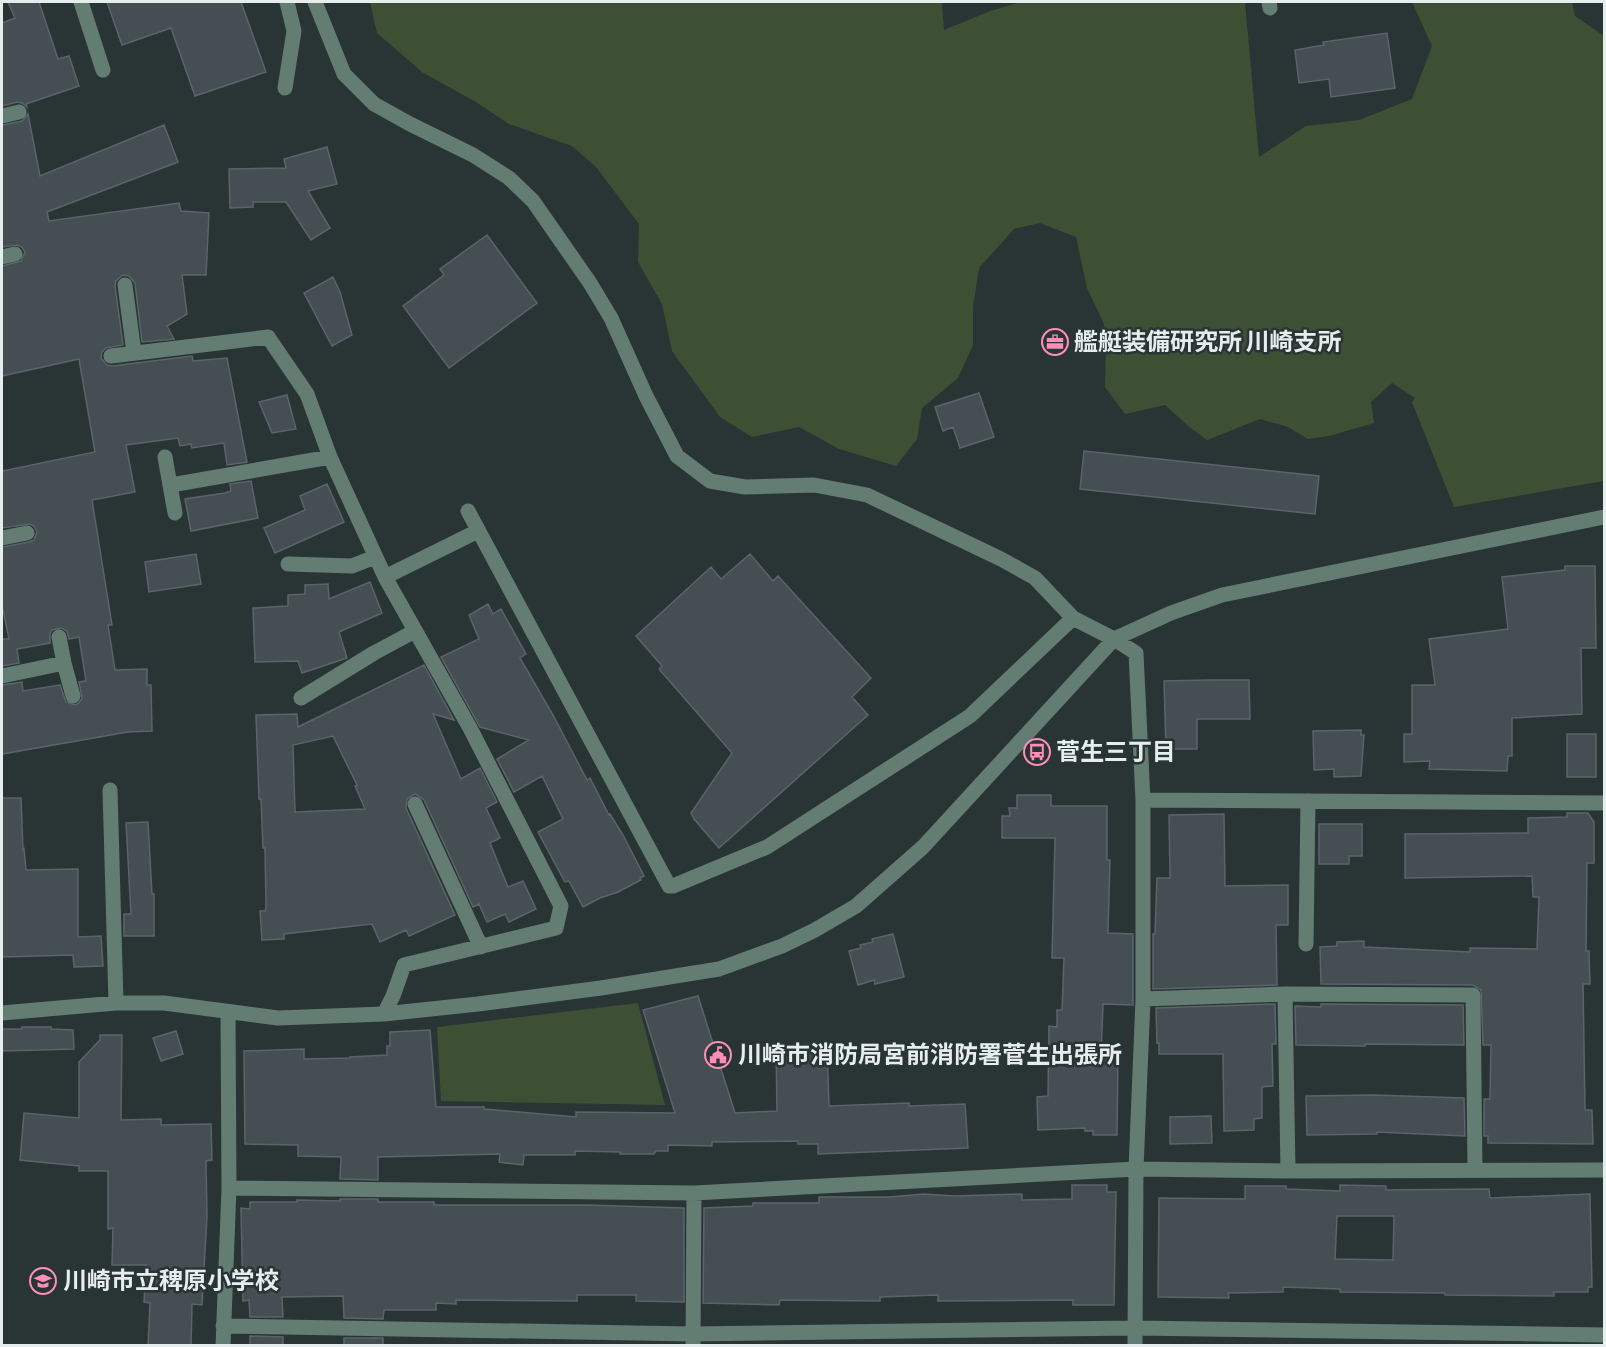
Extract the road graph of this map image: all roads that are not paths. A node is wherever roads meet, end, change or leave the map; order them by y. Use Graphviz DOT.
graph roads {
  1 [pos="81,2"];
  2 [pos="287,2"];
  3 [pos="315,2"];
  4 [pos="103,70"];
  5 [pos="285,88"];
  6 [pos="19,112"];
  7 [pos="2,116"];
  8 [pos="125,285"];
  9 [pos="134,353"];
  10 [pos="111,356"];
  11 [pos="330,456"];
  12 [pos="165,457"];
  13 [pos="171,485"];
  14 [pos="468,511"];
  15 [pos="175,513"];
  16 [pos="1605,517"];
  17 [pos="478,531"];
  18 [pos="27,533"];
  19 [pos="2,538"];
  20 [pos="375,557"];
  21 [pos="288,564"];
  22 [pos="385,577"];
  23 [pos="1073,618"];
  24 [pos="415,631"];
  25 [pos="59,637"];
  26 [pos="1114,639"];
  27 [pos="64,663"];
  28 [pos="2,676"];
  29 [pos="73,696"];
  30 [pos="302,698"];
  31 [pos="110,790"];
  32 [pos="1143,800"];
  33 [pos="1308,801"];
  34 [pos="1605,803"];
  35 [pos="415,804"];
  36 [pos="1306,944"];
  37 [pos="481,947"];
  38 [pos="1285,994"];
  39 [pos="1143,999"];
  40 [pos="116,1003"];
  41 [pos="2,1012"];
  42 [pos="228,1012"];
  43 [pos="384,1014"];
  44 [pos="1137,1169"];
  45 [pos="1475,1170"];
  46 [pos="1605,1170"];
  47 [pos="1288,1172"];
  48 [pos="229,1188"];
  49 [pos="694,1193"];
  50 [pos="223,1326"];
  51 [pos="1135,1328"];
  52 [pos="1605,1335"];
  53 [pos="692,1340"];
  54 [pos="223,1346"];
  55 [pos="1135,1346"];
  1 -- 4 [label="street"];
  2 -- 5 [label="street"];
  3 -- 23 [label="street"];
  6 -- 7 [label="street"];
  8 -- 9 [label="street"];
  9 -- 10 [label="street"];
  9 -- 11 [label="street"];
  11 -- 13 [label="street"];
  11 -- 20 [label="street"];
  12 -- 13 [label="street"];
  13 -- 15 [label="street"];
  14 -- 17 [label="street"];
  16 -- 26 [label="street"];
  17 -- 22 [label="street"];
  17 -- 23 [label="street"];
  18 -- 19 [label="street"];
  20 -- 21 [label="street"];
  20 -- 22 [label="street"];
  22 -- 24 [label="street"];
  23 -- 26 [label="street"];
  24 -- 30 [label="street"];
  24 -- 37 [label="street"];
  25 -- 27 [label="street"];
  26 -- 32 [label="street"];
  26 -- 43 [label="street"];
  27 -- 28 [label="street"];
  27 -- 29 [label="street"];
  31 -- 40 [label="street"];
  32 -- 33 [label="street"];
  32 -- 39 [label="street"];
  33 -- 34 [label="street"];
  33 -- 36 [label="street"];
  35 -- 37 [label="street"];
  37 -- 43 [label="street"];
  38 -- 39 [label="street"];
  38 -- 45 [label="street"];
  38 -- 47 [label="street"];
  39 -- 44 [label="street"];
  40 -- 41 [label="street"];
  40 -- 42 [label="street"];
  42 -- 43 [label="street"];
  42 -- 48 [label="street"];
  44 -- 47 [label="street"];
  44 -- 49 [label="street"];
  44 -- 51 [label="street"];
  45 -- 46 [label="street"];
  45 -- 47 [label="street"];
  48 -- 49 [label="street"];
  48 -- 50 [label="street"];
  49 -- 53 [label="street"];
  50 -- 53 [label="street"];
  50 -- 54 [label="street"];
  51 -- 52 [label="street"];
  51 -- 53 [label="street"];
  51 -- 55 [label="street"];
}
